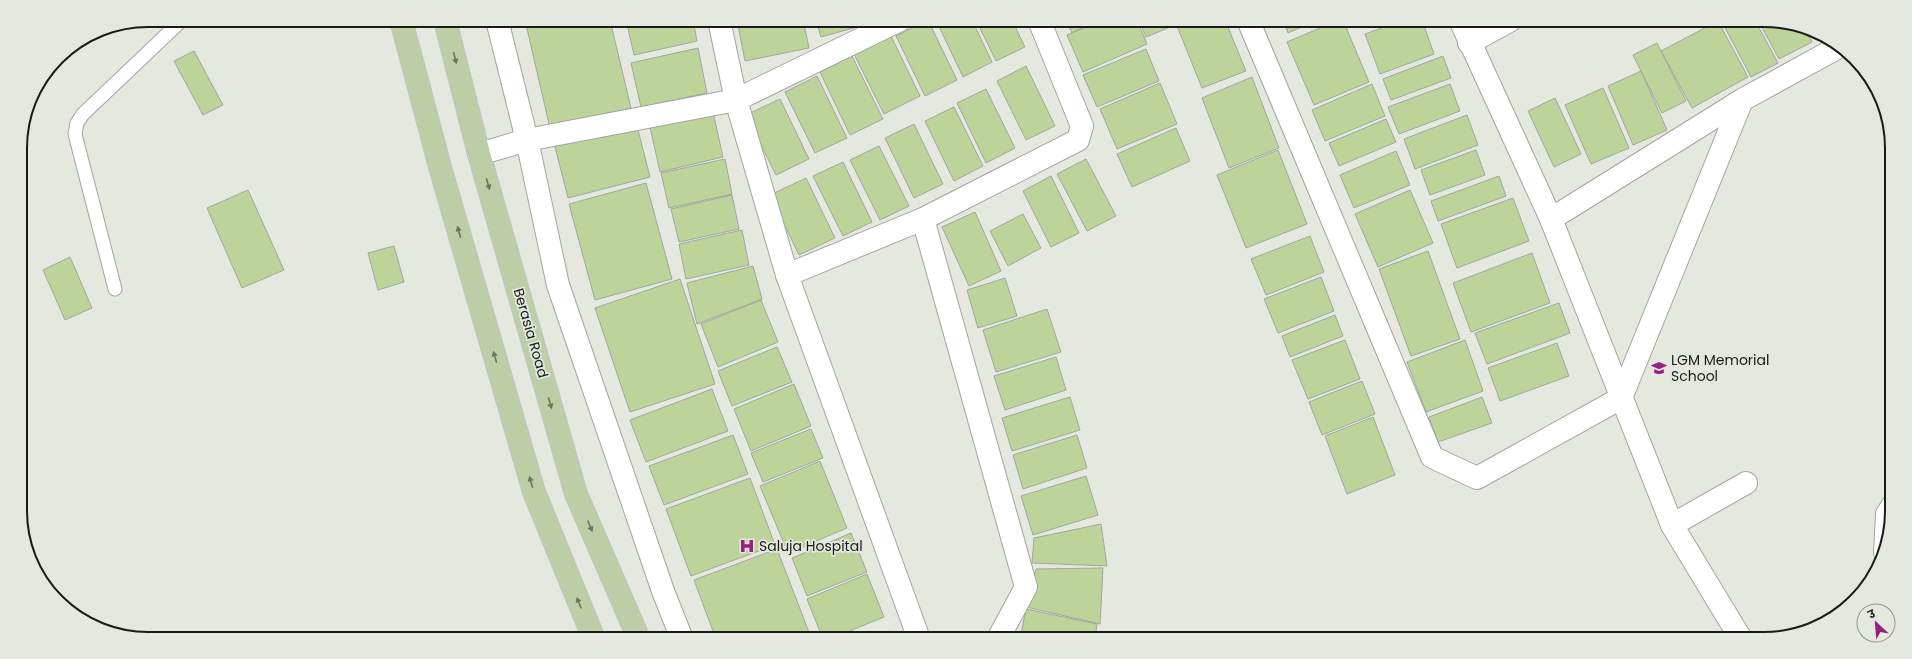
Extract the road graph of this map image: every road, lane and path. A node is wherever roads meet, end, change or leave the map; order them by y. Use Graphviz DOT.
graph roads {
  1 [pos="175,27"];
  2 [pos="403,27"];
  3 [pos="447,27"];
  4 [pos="499,27"];
  5 [pos="720,27"];
  6 [pos="886,27"];
  7 [pos="1042,27"];
  8 [pos="1251,27"];
  9 [pos="1463,27"];
  10 [pos="1499,27"];
  11 [pos="1470,43"];
  12 [pos="1834,50"];
  13 [pos="736,100"];
  14 [pos="1742,100"];
  15 [pos="527,140"];
  16 [pos="479,154"];
  17 [pos="923,219"];
  18 [pos="1551,219"];
  19 [pos="787,274"];
  20 [pos="115,289"];
  21 [pos="1621,398"];
  22 [pos="1746,483"];
  23 [pos="1672,525"];
  24 [pos="591,632"];
  25 [pos="636,632"];
  26 [pos="679,632"];
  27 [pos="916,632"];
  28 [pos="1002,632"];
  29 [pos="1737,632"];
  1 -- 20 [label="lane"];
  24 -- 2 [label="main road, one-way"];
  3 -- 16 [label="main road, Berasia Road, one-way"];
  4 -- 15 [label="street"];
  5 -- 13 [label="street"];
  6 -- 13 [label="street"];
  7 -- 17 [label="street"];
  8 -- 21 [label="street"];
  9 -- 11 [label="street"];
  10 -- 11 [label="street"];
  11 -- 18 [label="street"];
  12 -- 14 [label="street"];
  13 -- 15 [label="street"];
  13 -- 19 [label="street"];
  14 -- 18 [label="street"];
  14 -- 21 [label="street"];
  15 -- 16 [label="street"];
  15 -- 26 [label="street"];
  16 -- 25 [label="main road, Berasia Road, one-way"];
  17 -- 19 [label="street"];
  17 -- 28 [label="street"];
  18 -- 21 [label="street"];
  19 -- 27 [label="street"];
  21 -- 23 [label="street"];
  22 -- 23 [label="street"];
  23 -- 29 [label="street"];
}
